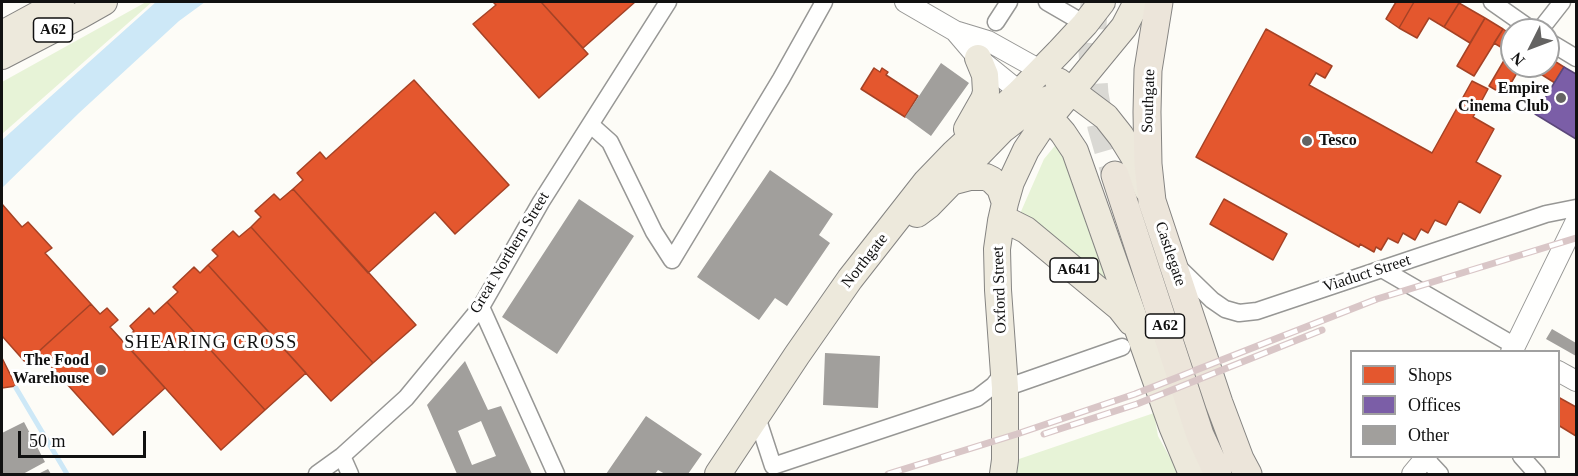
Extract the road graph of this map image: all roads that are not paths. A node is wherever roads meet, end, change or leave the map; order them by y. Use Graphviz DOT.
graph roads {
  1 [pos="61,2"];
  2 [pos="104,2"];
  3 [pos="668,2"];
  4 [pos="824,2"];
  5 [pos="905,2"];
  6 [pos="1009,2"];
  7 [pos="1047,2"];
  8 [pos="1102,2"];
  9 [pos="1137,2"];
  10 [pos="1159,2"];
  11 [pos="1492,2"];
  12 [pos="1562,2"];
  13 [pos="1515,18"];
  14 [pos="1549,18"];
  15 [pos="996,22"];
  16 [pos="1085,24"];
  17 [pos="955,31"];
  18 [pos="6,38"];
  19 [pos="1560,48"];
  20 [pos="978,58"];
  21 [pos="1576,58"];
  22 [pos="1040,70"];
  23 [pos="1072,90"];
  24 [pos="1034,105"];
  25 [pos="591,125"];
  26 [pos="954,153"];
  27 [pos="1114,176"];
  28 [pos="951,182"];
  29 [pos="1152,201"];
  30 [pos="1576,208"];
  31 [pos="1003,212"];
  32 [pos="1576,221"];
  33 [pos="872,252"];
  34 [pos="1173,262"];
  35 [pos="1382,269"];
  36 [pos="480,307"];
  37 [pos="1130,339"];
  38 [pos="1517,350"];
  39 [pos="1560,372"];
  40 [pos="1005,380"];
  41 [pos="1576,381"];
  42 [pos="757,417"];
  43 [pos="342,456"];
  44 [pos="1425,458"];
  45 [pos="1427,458"];
  46 [pos="1523,458"];
  47 [pos="317,474"];
  48 [pos="351,474"];
  49 [pos="556,474"];
  50 [pos="718,474"];
  51 [pos="1003,474"];
  52 [pos="1192,474"];
  53 [pos="1218,474"];
  54 [pos="1248,474"];
  55 [pos="1412,474"];
  56 [pos="1440,474"];
  57 [pos="1538,474"];
  1 -- 18 [label="main road, A62"];
  2 -- 18 [label="main road, A62"];
  3 -- 25 [label="street, Great Northern Street"];
  4 -- 25 [label="street"];
  5 -- 17 [label="street"];
  6 -- 15 [label="street"];
  7 -- 16 [label="street"];
  8 -- 16 [label="main road"];
  9 -- 23 [label="main road"];
  10 -- 29 [label="highway, Southgate / A62"];
  11 -- 13 [label="street"];
  12 -- 14 [label="street"];
  16 -- 22 [label="main road"];
  17 -- 20 [label="street"];
  17 -- 22 [label="street"];
  19 -- 21 [label="street"];
  20 -- 24 [label="street"];
  20 -- 26 [label="main road"];
  22 -- 23 [label="main road, Castlegate / A62"];
  22 -- 24 [label="main road, Northgate"];
  23 -- 24 [label="main road"];
  23 -- 29 [label="main road, Castlegate / A62"];
  24 -- 26 [label="main road, Northgate"];
  24 -- 28 [label="main road"];
  24 -- 31 [label="main road, Oxford Street"];
  24 -- 37 [label="main road, A62"];
  25 -- 36 [label="street, Great Northern Street"];
  26 -- 33 [label="main road, Northgate"];
  27 -- 53 [label="highway, Castlegate / A62"];
  28 -- 31 [label="main road"];
  28 -- 33 [label="main road"];
  29 -- 34 [label="highway, Castlegate / A62"];
  30 -- 35 [label="street, Viaduct Street"];
  31 -- 37 [label="main road, A641"];
  31 -- 40 [label="main road, Oxford Street"];
  32 -- 38 [label="street"];
  33 -- 42 [label="main road, Northgate"];
  34 -- 35 [label="street, Viaduct Street"];
  34 -- 54 [label="highway, Castlegate / A62"];
  35 -- 38 [label="street"];
  36 -- 43 [label="street, Great Northern Street"];
  36 -- 49 [label="street"];
  37 -- 40 [label="street"];
  37 -- 52 [label="main road, A62"];
  39 -- 41 [label="street"];
  40 -- 42 [label="street"];
  40 -- 51 [label="main road, Oxford Street"];
  42 -- 50 [label="main road, Northgate"];
  43 -- 47 [label="street, Great Northern Street"];
  43 -- 48 [label="street"];
  44 -- 55 [label="street"];
  45 -- 56 [label="street"];
  46 -- 57 [label="street"];
}
